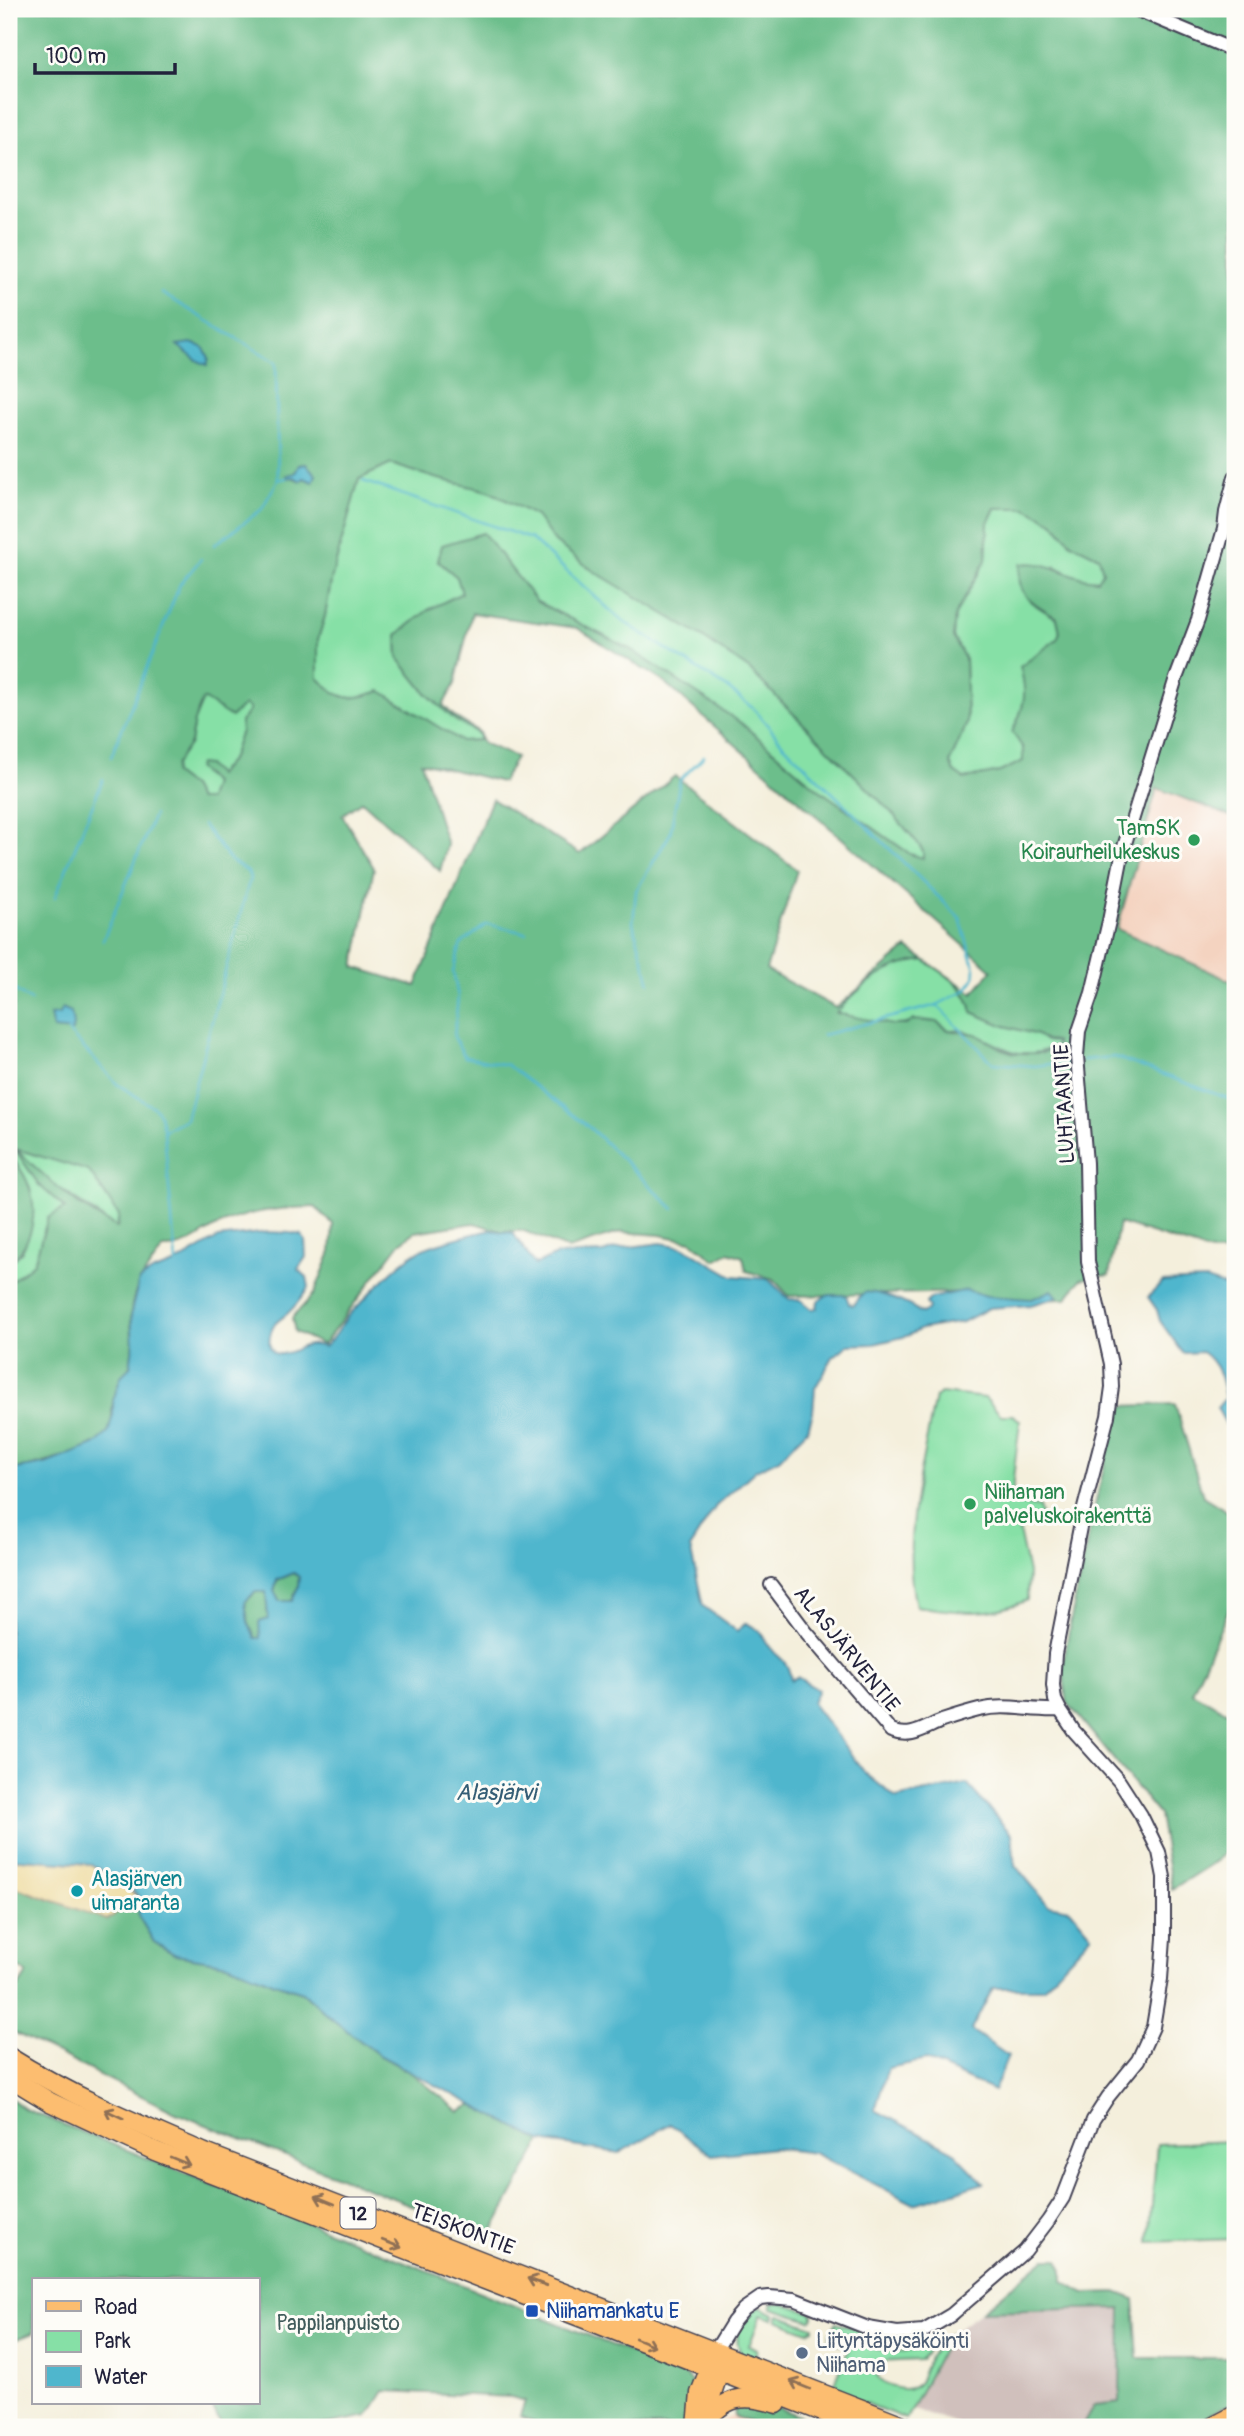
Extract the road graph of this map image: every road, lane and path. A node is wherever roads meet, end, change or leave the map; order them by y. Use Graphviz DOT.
graph roads {
  1 [pos="1135,9"];
  2 [pos="1235,51"];
  3 [pos="1235,477"];
  4 [pos="771,1585"];
  5 [pos="1057,1705"];
  6 [pos="9,2057"];
  7 [pos="9,2077"];
  8 [pos="718,2361"];
  9 [pos="817,2410"];
  10 [pos="1235,2415"];
  11 [pos="700,2426"];
  12 [pos="861,2427"];
  13 [pos="908,2427"];
  14 [pos="1212,2427"];
  1 -- 2 [label="street"];
  3 -- 5 [label="street, LUHTAANTIE"];
  4 -- 5 [label="street, ALASJÄRVENTIE"];
  5 -- 8 [label="street"];
  8 -- 6 [label="highway, TEISKONTIE / 12, one-way"];
  7 -- 8 [label="highway, TEISKONTIE / 12, one-way"];
  8 -- 9 [label="highway, TEISKONTIE / 12"];
  8 -- 11 [label="main road"];
  13 -- 8 [label="highway, TEISKONTIE / 12, one-way"];
  9 -- 11 [label="highway"];
  9 -- 12 [label="highway, TEISKONTIE / 12"];
  10 -- 14 [label="highway"];
}
